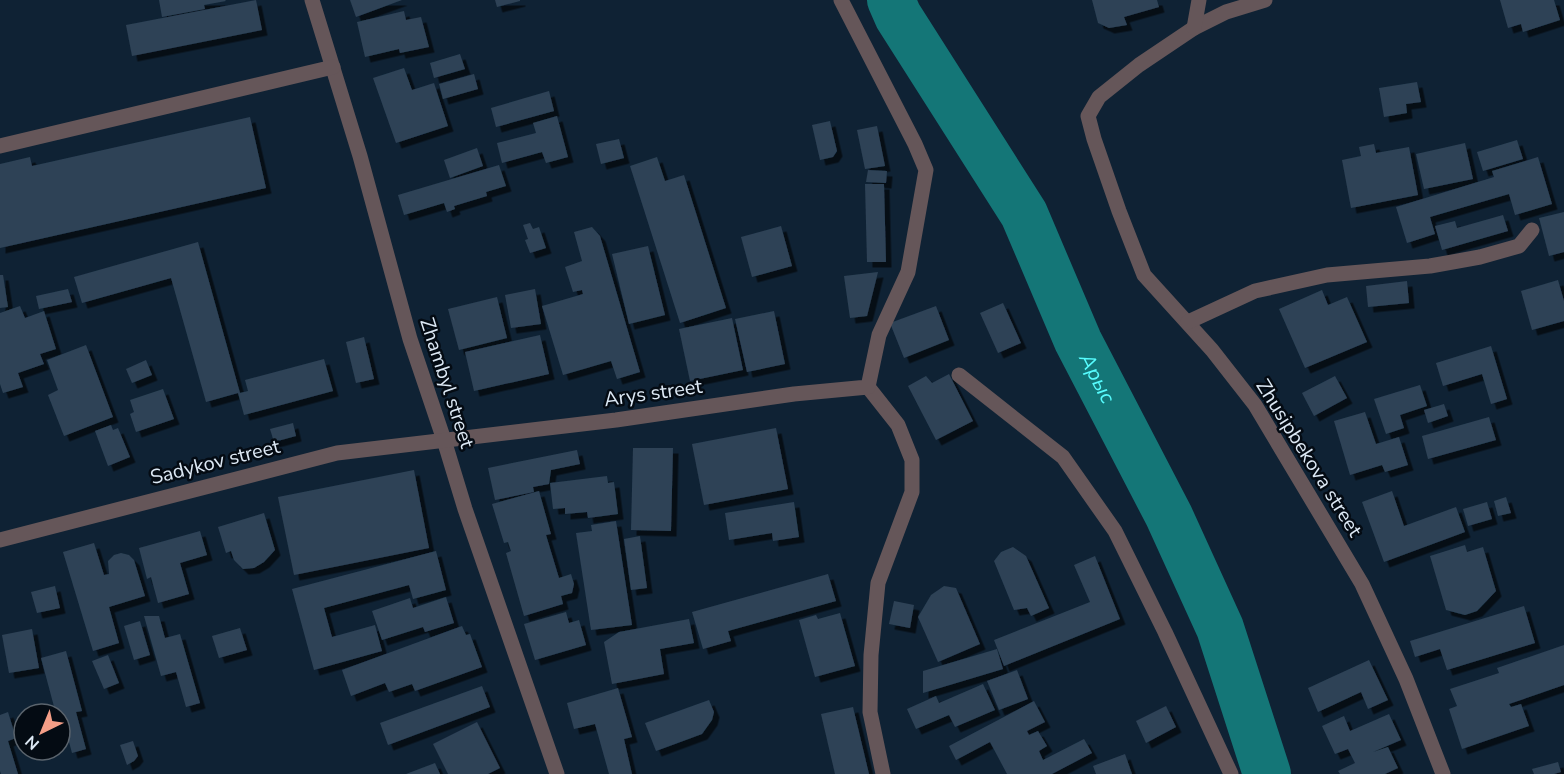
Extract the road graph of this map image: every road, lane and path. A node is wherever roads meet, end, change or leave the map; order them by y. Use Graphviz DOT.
graph roads {
  1 [pos="312,0"];
  2 [pos="841,0"];
  3 [pos="1199,0"];
  4 [pos="1265,0"];
  5 [pos="1228,5"];
  6 [pos="1194,28"];
  7 [pos="333,67"];
  8 [pos="0,146"];
  9 [pos="1532,230"];
  10 [pos="1188,322"];
  11 [pos="959,375"];
  12 [pos="868,387"];
  13 [pos="444,440"];
  14 [pos="0,540"];
  15 [pos="557,774"];
  16 [pos="883,774"];
  17 [pos="1231,774"];
  18 [pos="1443,774"];
  1 -- 7 [label="street, Zhambyl street"];
  2 -- 12 [label="street"];
  3 -- 6 [label="street"];
  4 -- 5 [label="street"];
  5 -- 6 [label="street"];
  6 -- 10 [label="street, Zhusipbekova street"];
  7 -- 8 [label="street"];
  7 -- 13 [label="street, Zhambyl street"];
  9 -- 10 [label="street"];
  10 -- 18 [label="street, Zhusipbekova street"];
  11 -- 17 [label="street"];
  12 -- 13 [label="street, Arys street"];
  12 -- 16 [label="street"];
  13 -- 14 [label="street, Sadykov street"];
  13 -- 15 [label="street, Zhambyl street"];
}
